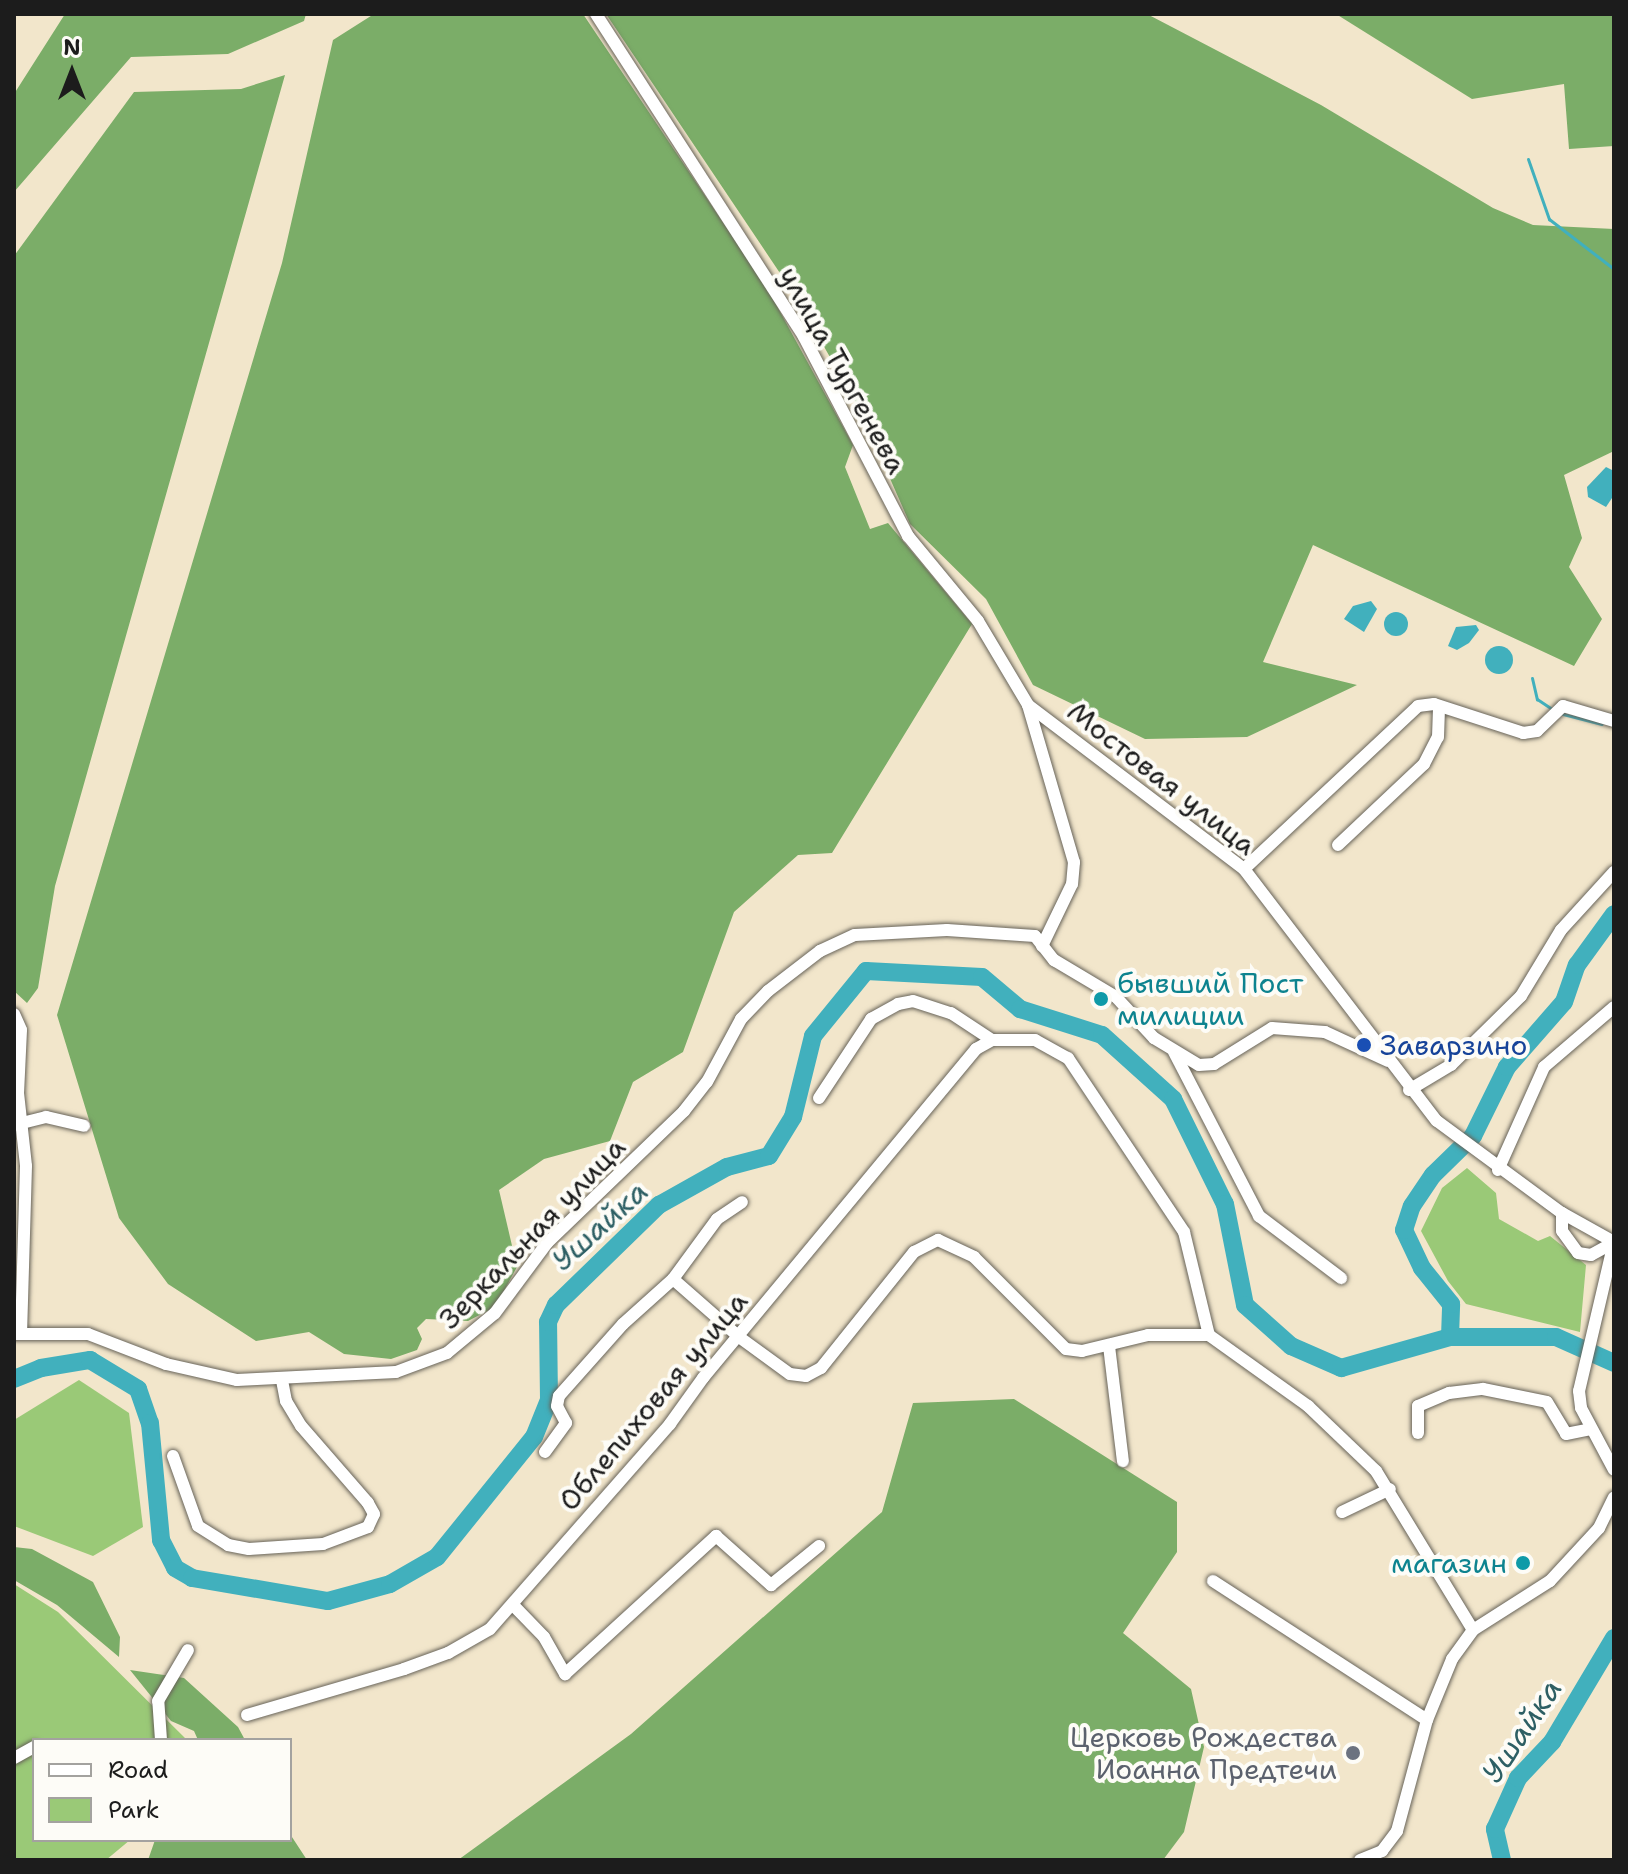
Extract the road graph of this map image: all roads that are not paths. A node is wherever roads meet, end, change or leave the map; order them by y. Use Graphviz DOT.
graph roads {
  1 [pos="596,14"];
  2 [pos="1028,705"];
  3 [pos="1439,707"];
  4 [pos="1614,721"];
  5 [pos="1338,845"];
  6 [pos="1244,869"];
  7 [pos="1614,872"];
  8 [pos="1042,946"];
  9 [pos="1614,1007"];
  10 [pos="14,1014"];
  11 [pos="992,1040"];
  12 [pos="1174,1052"];
  13 [pos="1388,1061"];
  14 [pos="1409,1090"];
  15 [pos="16,1094"];
  16 [pos="819,1098"];
  17 [pos="17,1124"];
  18 [pos="84,1126"];
  19 [pos="1498,1170"];
  20 [pos="742,1202"];
  21 [pos="1562,1213"];
  22 [pos="1614,1242"];
  23 [pos="1341,1278"];
  24 [pos="673,1279"];
  25 [pos="18,1334"];
  26 [pos="1209,1335"];
  27 [pos="739,1337"];
  28 [pos="1109,1346"];
  29 [pos="282,1380"];
  30 [pos="1591,1429"];
  31 [pos="1418,1433"];
  32 [pos="545,1452"];
  33 [pos="173,1456"];
  34 [pos="1123,1461"];
  35 [pos="1614,1470"];
  36 [pos="1390,1489"];
  37 [pos="1614,1497"];
  38 [pos="1342,1512"];
  39 [pos="819,1546"];
  40 [pos="1213,1581"];
  41 [pos="514,1606"];
  42 [pos="1473,1630"];
  43 [pos="188,1650"];
  44 [pos="247,1715"];
  45 [pos="1427,1720"];
  46 [pos="161,1738"];
  47 [pos="32,1748"];
  48 [pos="14,1758"];
  49 [pos="1384,1855"];
  50 [pos="1360,1860"];
  1 -- 2 [label="street, улица Тургенева"];
  2 -- 6 [label="street, Мостовая улица"];
  2 -- 8 [label="street"];
  3 -- 4 [label="street"];
  3 -- 5 [label="street"];
  3 -- 6 [label="street"];
  6 -- 13 [label="street, Мостовая улица"];
  7 -- 14 [label="street"];
  8 -- 12 [label="street, Зеркальная улица"];
  8 -- 29 [label="street, Зеркальная улица"];
  9 -- 19 [label="street"];
  10 -- 15 [label="street"];
  11 -- 16 [label="street"];
  11 -- 26 [label="street"];
  11 -- 27 [label="street, Облепиховая улица"];
  12 -- 13 [label="street"];
  12 -- 23 [label="street"];
  13 -- 14 [label="street, Мостовая улица"];
  14 -- 19 [label="street, Мостовая улица"];
  15 -- 17 [label="street"];
  17 -- 18 [label="street"];
  17 -- 25 [label="street"];
  19 -- 21 [label="street, Мостовая улица"];
  20 -- 24 [label="street"];
  21 -- 22 [label="street, Мостовая улица"];
  21 -- 22 [label="street"];
  22 -- 30 [label="street"];
  24 -- 27 [label="street"];
  24 -- 32 [label="street"];
  25 -- 29 [label="street, Зеркальная улица"];
  26 -- 28 [label="street"];
  26 -- 36 [label="street"];
  27 -- 28 [label="street"];
  27 -- 41 [label="street, Облепиховая улица"];
  28 -- 34 [label="street"];
  29 -- 33 [label="street"];
  30 -- 31 [label="street"];
  30 -- 35 [label="street"];
  36 -- 38 [label="street"];
  36 -- 42 [label="street"];
  37 -- 42 [label="street"];
  39 -- 41 [label="street"];
  40 -- 45 [label="street"];
  41 -- 44 [label="street, Облепиховая улица"];
  42 -- 45 [label="street"];
  43 -- 46 [label="street"];
  45 -- 49 [label="street"];
  47 -- 48 [label="street"];
  49 -- 50 [label="street"];
}
